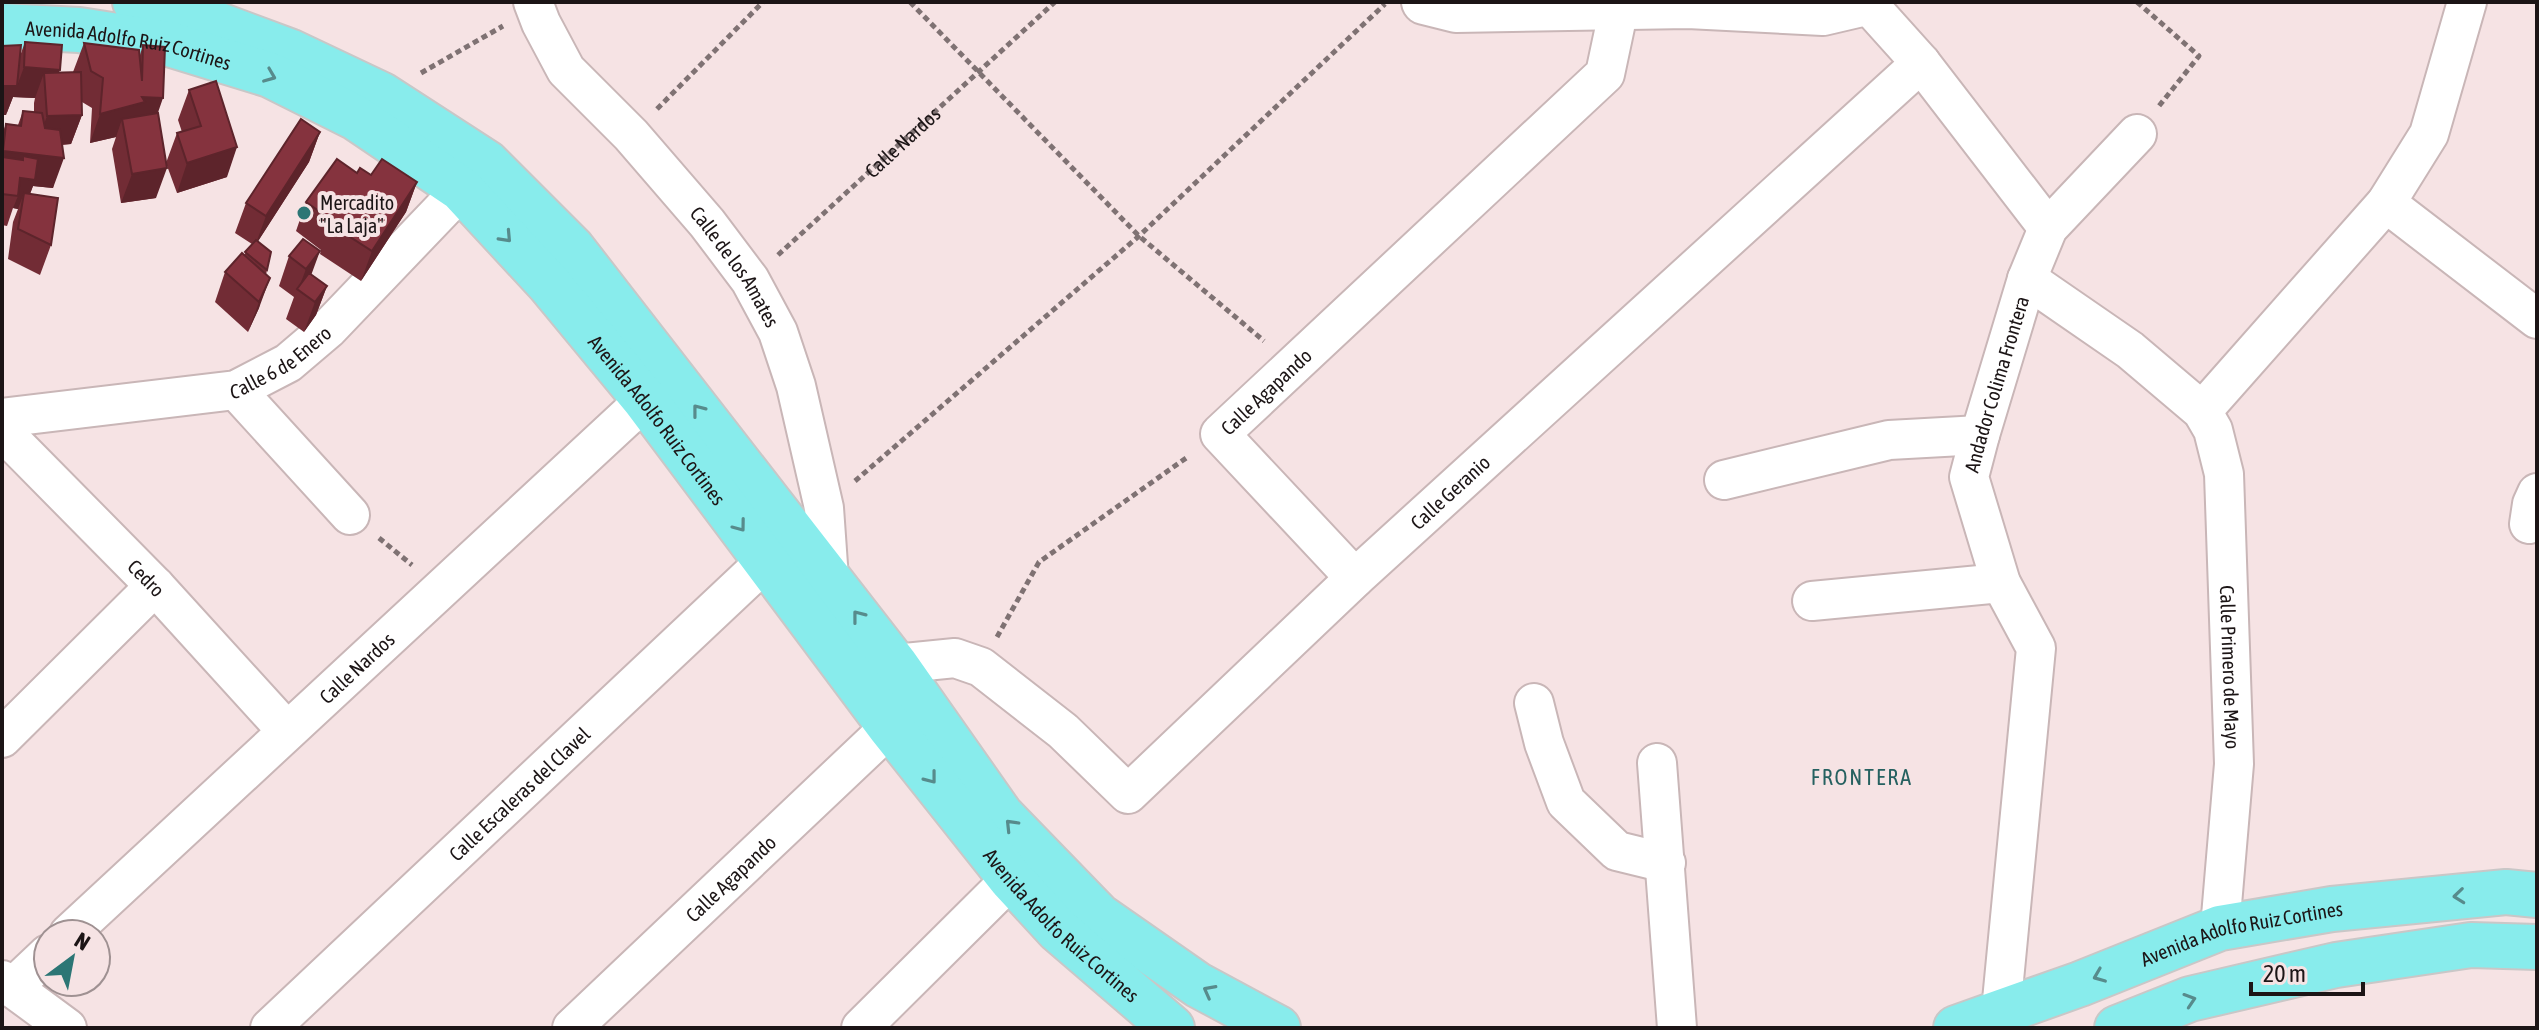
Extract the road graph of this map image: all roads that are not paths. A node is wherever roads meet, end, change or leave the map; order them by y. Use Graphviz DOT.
graph roads {
  1 [pos="135,2"];
  2 [pos="1424,2"];
  3 [pos="2467,2"];
  4 [pos="1869,3"];
  5 [pos="537,4"];
  6 [pos="1690,4"];
  7 [pos="1619,8"];
  8 [pos="2,26"];
  9 [pos="1921,63"];
  10 [pos="2137,134"];
  11 [pos="474,176"];
  12 [pos="2386,203"];
  13 [pos="2048,228"];
  14 [pos="2027,279"];
  15 [pos="2537,319"];
  16 [pos="236,390"];
  17 [pos="645,400"];
  18 [pos="2202,411"];
  19 [pos="2,418"];
  20 [pos="2,431"];
  21 [pos="1980,435"];
  22 [pos="1724,480"];
  23 [pos="350,515"];
  24 [pos="767,560"];
  25 [pos="1355,578"];
  26 [pos="829,579"];
  27 [pos="2001,583"];
  28 [pos="155,586"];
  29 [pos="1812,601"];
  30 [pos="879,677"];
  31 [pos="1534,703"];
  32 [pos="890,727"];
  33 [pos="4,731"];
  34 [pos="287,731"];
  35 [pos="1657,763"];
  36 [pos="1666,863"];
  37 [pos="1011,879"];
  38 [pos="2537,895"];
  39 [pos="86,918"];
  40 [pos="2220,928"];
  41 [pos="2537,947"];
  42 [pos="32,966"];
  43 [pos="7,984"];
  44 [pos="2001,1011"];
  45 [pos="67,1028"];
  46 [pos="270,1028"];
  47 [pos="572,1028"];
  48 [pos="861,1028"];
  49 [pos="1172,1028"];
  50 [pos="1278,1028"];
  51 [pos="1677,1028"];
  52 [pos="1956,1028"];
  53 [pos="2117,1028"];
  1 -- 11 [label="main road, Avenida Adolfo Ruiz Cortines"];
  2 -- 7 [label="street"];
  3 -- 12 [label="street"];
  4 -- 6 [label="street"];
  4 -- 9 [label="street"];
  5 -- 26 [label="street, Calle de los Amates"];
  6 -- 7 [label="street"];
  7 -- 25 [label="street, Calle Agapando"];
  8 -- 11 [label="main road, Avenida Adolfo Ruiz Cortines, one-way"];
  9 -- 13 [label="street"];
  9 -- 25 [label="street, Calle Geranio"];
  10 -- 13 [label="street"];
  11 -- 16 [label="street, Calle 6 de Enero"];
  11 -- 17 [label="main road, Avenida Adolfo Ruiz Cortines, one-way"];
  26 -- 11 [label="main road, Avenida Adolfo Ruiz Cortines, one-way"];
  12 -- 15 [label="street"];
  12 -- 18 [label="street"];
  13 -- 14 [label="street, Andador Colima Frontera"];
  14 -- 18 [label="street, Calle Primero de Mayo"];
  14 -- 21 [label="street, Andador Colima Frontera"];
  16 -- 19 [label="street, Calle 6 de Enero"];
  16 -- 23 [label="street"];
  17 -- 24 [label="main road, Avenida Adolfo Ruiz Cortines, one-way"];
  17 -- 34 [label="street, Calle Nardos"];
  18 -- 40 [label="street, Calle Primero de Mayo"];
  20 -- 28 [label="street, Cedro"];
  21 -- 22 [label="street"];
  21 -- 27 [label="street, Andador Colima Frontera"];
  24 -- 30 [label="main road, Avenida Adolfo Ruiz Cortines"];
  24 -- 46 [label="street, Calle Escaleras del Clavel"];
  25 -- 30 [label="street, Calle Geranio"];
  30 -- 26 [label="main road, Avenida Adolfo Ruiz Cortines, one-way"];
  27 -- 29 [label="street"];
  27 -- 44 [label="street, Andador Colima Frontera"];
  28 -- 33 [label="street"];
  28 -- 34 [label="street, Cedro"];
  30 -- 32 [label="main road, Avenida Adolfo Ruiz Cortines"];
  50 -- 30 [label="main road, Avenida Adolfo Ruiz Cortines, one-way"];
  31 -- 36 [label="street"];
  32 -- 37 [label="main road, Avenida Adolfo Ruiz Cortines, one-way"];
  32 -- 47 [label="street, Calle Agapando"];
  34 -- 39 [label="street, Calle Nardos"];
  35 -- 36 [label="street"];
  36 -- 51 [label="street"];
  37 -- 48 [label="street"];
  37 -- 49 [label="main road, Avenida Adolfo Ruiz Cortines"];
  38 -- 40 [label="main road, Avenida Adolfo Ruiz Cortines, one-way"];
  40 -- 44 [label="main road, Avenida Adolfo Ruiz Cortines, one-way"];
  53 -- 41 [label="main road, one-way"];
  42 -- 43 [label="street"];
  43 -- 45 [label="street"];
  44 -- 52 [label="main road, Avenida Adolfo Ruiz Cortines"];
}
